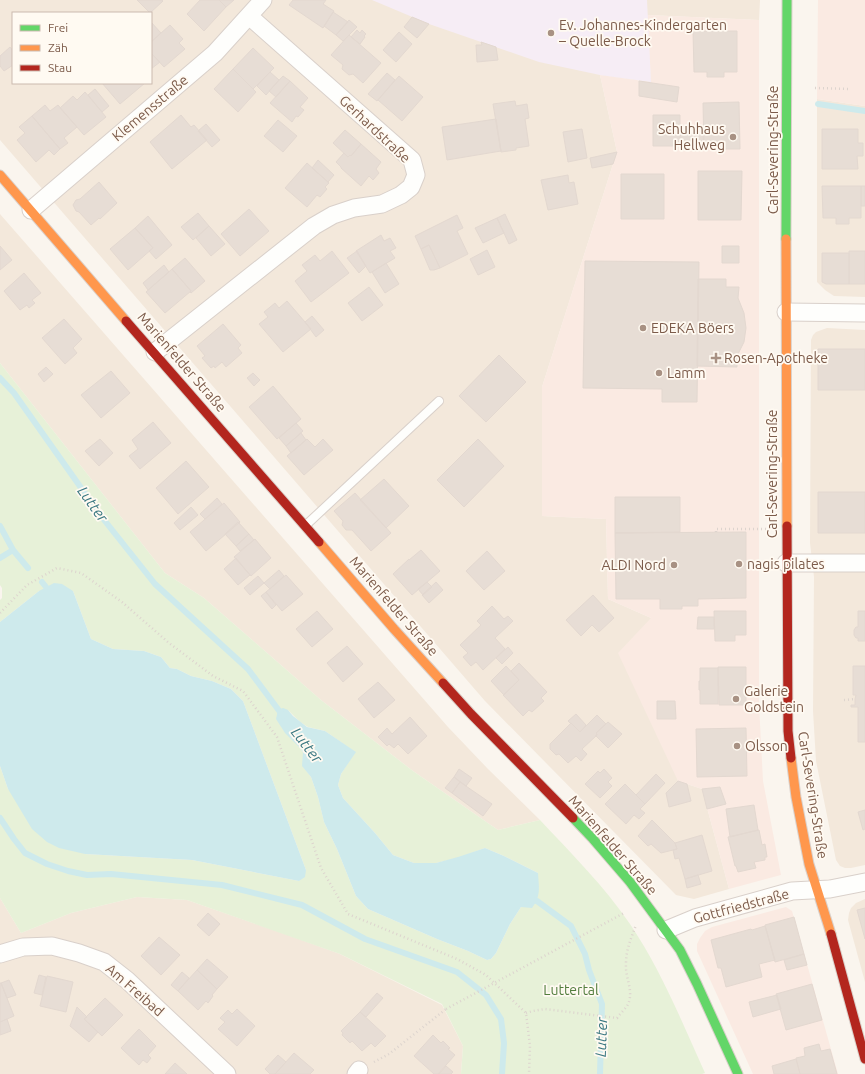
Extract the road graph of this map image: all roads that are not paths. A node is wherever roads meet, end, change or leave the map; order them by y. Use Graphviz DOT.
graph roads {
  1 [pos="263,0"];
  2 [pos="788,0"];
  3 [pos="250,16"];
  4 [pos="0,175"];
  5 [pos="31,210"];
  6 [pos="786,312"];
  7 [pos="865,313"];
  8 [pos="155,352"];
  9 [pos="439,401"];
  10 [pos="305,526"];
  11 [pos="786,563"];
  12 [pos="865,563"];
  13 [pos="865,882"];
  14 [pos="817,891"];
  15 [pos="666,930"];
  16 [pos="0,954"];
  17 [pos="865,1059"];
  18 [pos="227,1074"];
  19 [pos="738,1074"];
  1 -- 3 [label="street, Klemensstraße"];
  2 -- 6 [label="street, Carl-Severing-Straße"];
  3 -- 5 [label="street, Klemensstraße"];
  3 -- 8 [label="street, Gerhardstraße"];
  4 -- 5 [label="street, Marienfelder Straße"];
  5 -- 8 [label="street, Marienfelder Straße"];
  6 -- 7 [label="street"];
  6 -- 11 [label="street, Carl-Severing-Straße"];
  8 -- 10 [label="street, Marienfelder Straße"];
  9 -- 10 [label="lane"];
  10 -- 15 [label="street, Marienfelder Straße"];
  11 -- 12 [label="street"];
  11 -- 14 [label="street, Carl-Severing-Straße"];
  13 -- 14 [label="street, Gottfriedstraße"];
  14 -- 15 [label="street, Gottfriedstraße"];
  14 -- 17 [label="street, Carl-Severing-Straße"];
  15 -- 19 [label="street, Marienfelder Straße"];
  16 -- 18 [label="street, Am Freibad"];
}
